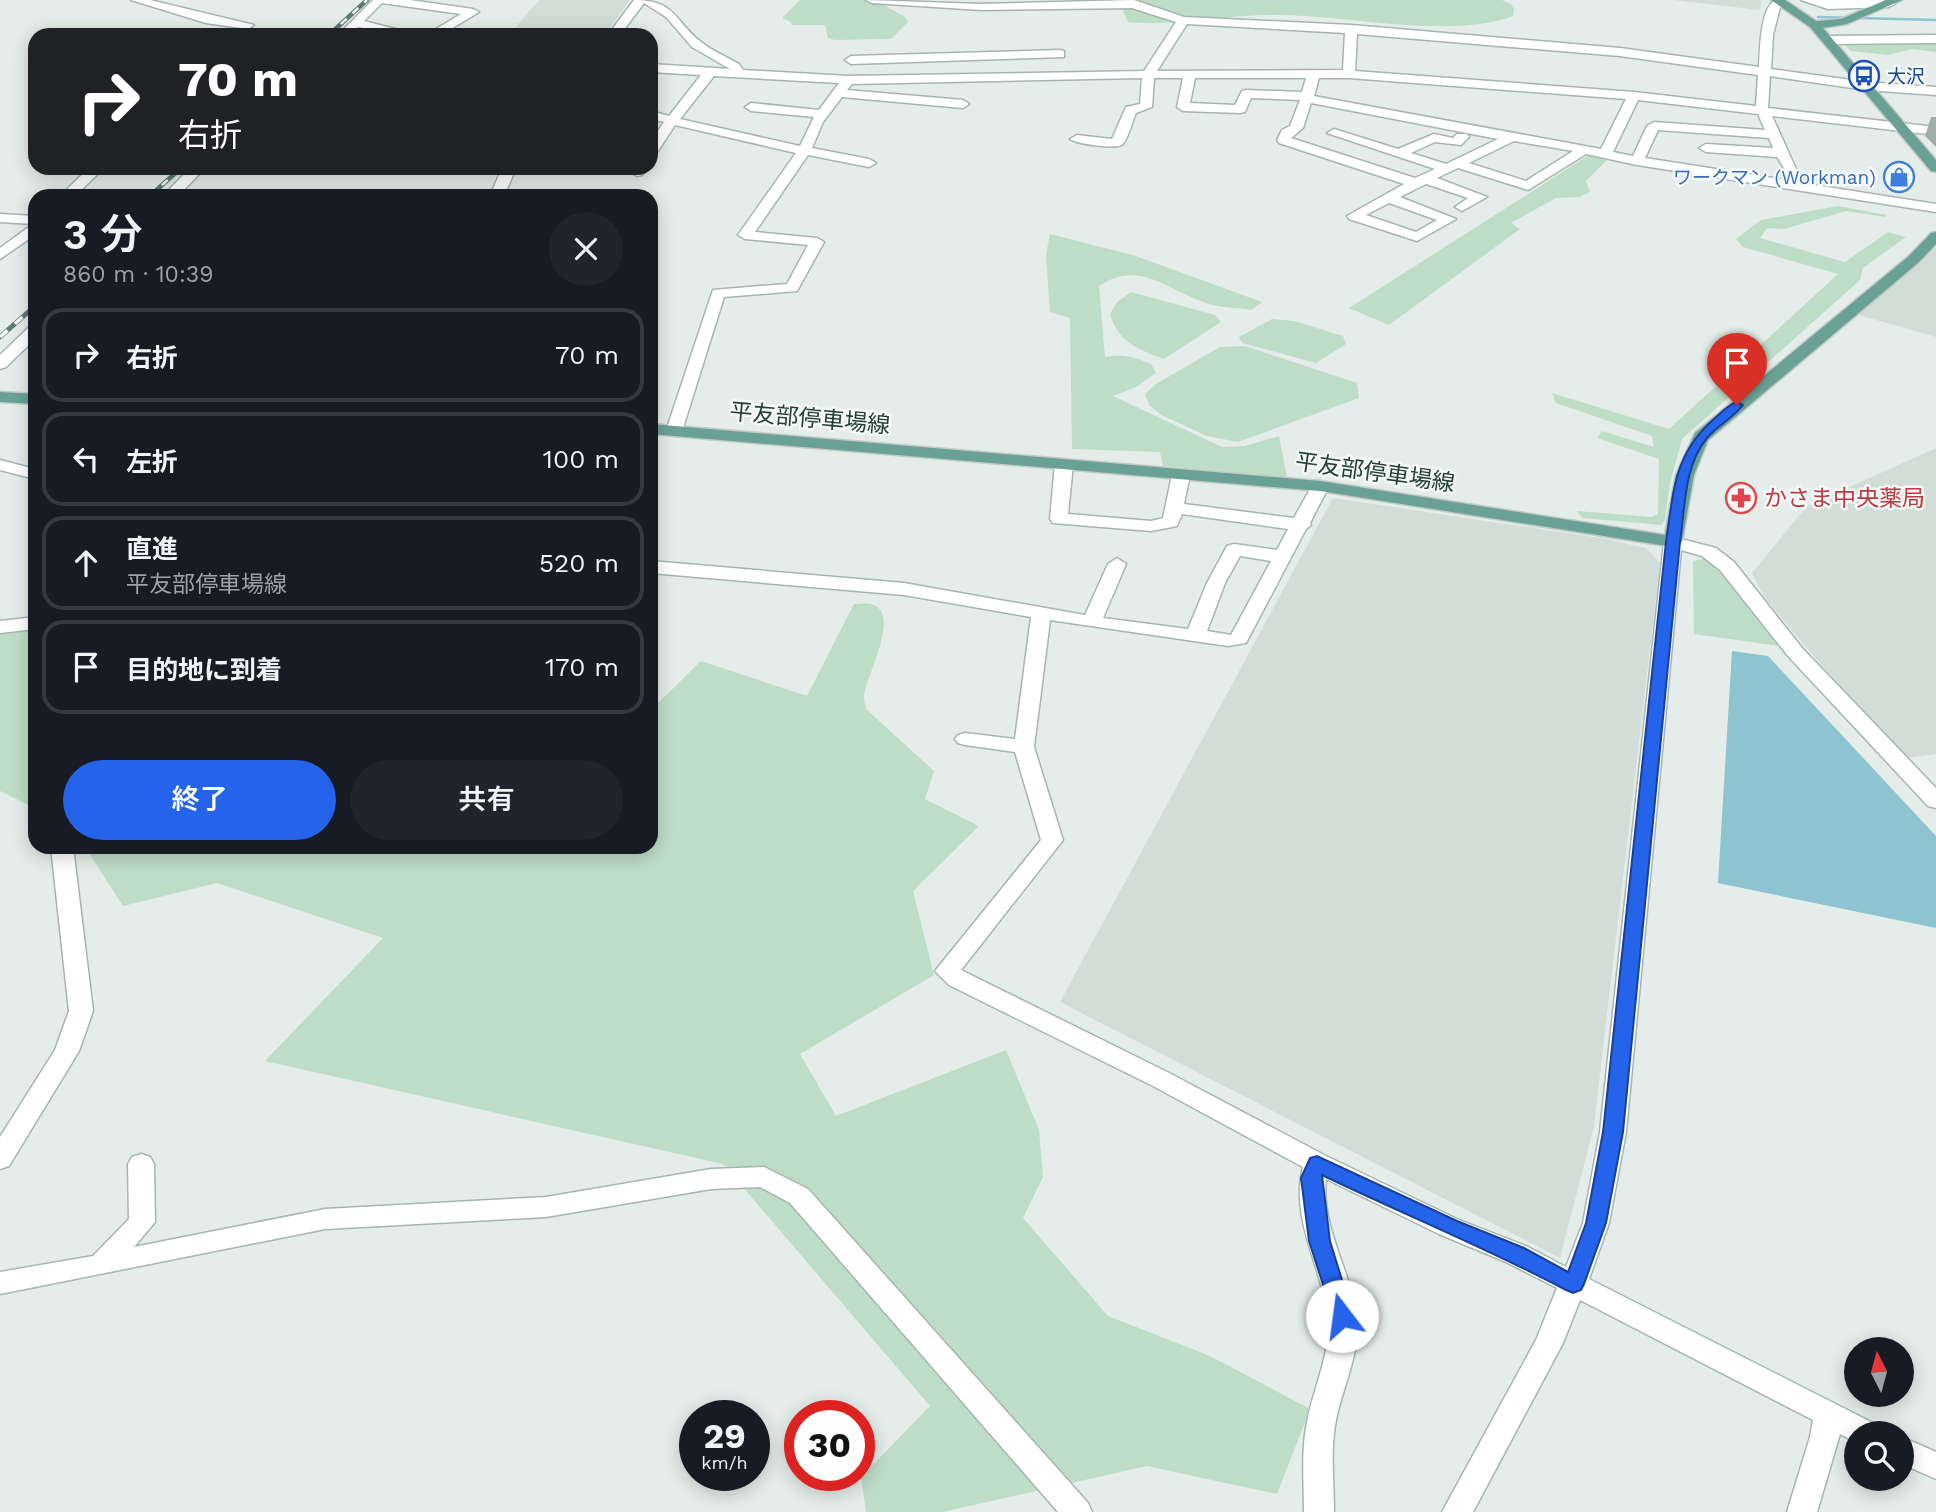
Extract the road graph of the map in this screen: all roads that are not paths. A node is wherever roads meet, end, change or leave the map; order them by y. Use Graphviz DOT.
graph roads {
  1 [pos="137,0"];
  2 [pos="382,0"];
  3 [pos="640,0"];
  4 [pos="647,0"];
  5 [pos="872,0"];
  6 [pos="1807,0"];
  7 [pos="1779,1"];
  8 [pos="1893,2"];
  9 [pos="440,3"];
  10 [pos="1130,3"];
  11 [pos="1183,20"];
  12 [pos="355,23"];
  13 [pos="248,25"];
  14 [pos="1814,25"];
  15 [pos="350,28"];
  16 [pos="379,28"];
  17 [pos="444,28"];
  18 [pos="619,28"];
  19 [pos="1351,29"];
  20 [pos="1936,39"];
  21 [pos="1827,40"];
  22 [pos="1060,54"];
  23 [pos="928,58"];
  24 [pos="884,59"];
  25 [pos="851,60"];
  26 [pos="658,68"];
  27 [pos="1766,71"];
  28 [pos="710,72"];
  29 [pos="1314,73"];
  30 [pos="740,74"];
  31 [pos="1190,74"];
  32 [pos="1349,74"];
  33 [pos="1148,75"];
  34 [pos="930,78"];
  35 [pos="883,79"];
  36 [pos="848,80"];
  37 [pos="1866,86"];
  38 [pos="1936,91"];
  39 [pos="838,93"];
  40 [pos="1634,96"];
  41 [pos="1308,97"];
  42 [pos="963,104"];
  43 [pos="751,107"];
  44 [pos="1762,109"];
  45 [pos="823,114"];
  46 [pos="658,117"];
  47 [pos="672,120"];
  48 [pos="763,125"];
  49 [pos="1903,127"];
  50 [pos="1469,130"];
  51 [pos="1709,130"];
  52 [pos="1936,131"];
  53 [pos="1334,133"];
  54 [pos="1773,134"];
  55 [pos="1512,137"];
  56 [pos="1077,139"];
  57 [pos="658,141"];
  58 [pos="1706,148"];
  59 [pos="805,149"];
  60 [pos="1585,149"];
  61 [pos="1752,151"];
  62 [pos="1399,153"];
  63 [pos="1782,153"];
  64 [pos="1605,155"];
  65 [pos="1637,161"];
  66 [pos="869,163"];
  67 [pos="1451,166"];
  68 [pos="1936,168"];
  69 [pos="1697,170"];
  70 [pos="90,175"];
  71 [pos="191,175"];
  72 [pos="1744,177"];
  73 [pos="1421,181"];
  74 [pos="1802,185"];
  75 [pos="74,189"];
  76 [pos="177,189"];
  77 [pos="1388,198"];
  78 [pos="1462,207"];
  79 [pos="1936,208"];
  80 [pos="0,218"];
  81 [pos="28,220"];
  82 [pos="28,233"];
  83 [pos="1936,236"];
  84 [pos="0,255"];
  85 [pos="28,337"];
  86 [pos="28,348"];
  87 [pos="14,351"];
  88 [pos="0,364"];
  89 [pos="0,397"];
  90 [pos="28,399"];
  91 [pos="658,430"];
  92 [pos="674,431"];
  93 [pos="1063,464"];
  94 [pos="0,465"];
  95 [pos="28,472"];
  96 [pos="1181,475"];
  97 [pos="1320,486"];
  98 [pos="1175,508"];
  99 [pos="1302,525"];
  100 [pos="1673,542"];
  101 [pos="1284,557"];
  102 [pos="1117,564"];
  103 [pos="658,568"];
  104 [pos="1041,614"];
  105 [pos="1092,622"];
  106 [pos="28,624"];
  107 [pos="0,627"];
  108 [pos="1195,636"];
  109 [pos="965,739"];
  110 [pos="1024,747"];
  111 [pos="1936,801"];
  112 [pos="63,854"];
  113 [pos="0,1158"];
  114 [pos="1317,1163"];
  115 [pos="141,1164"];
  116 [pos="101,1265"];
  117 [pos="0,1283"];
  118 [pos="1573,1284"];
  119 [pos="1828,1416"];
  120 [pos="1844,1423"];
  121 [pos="1914,1456"];
  122 [pos="1936,1466"];
  123 [pos="1077,1512"];
  124 [pos="1319,1512"];
  125 [pos="1457,1512"];
  126 [pos="1802,1512"];
  1 -- 13 [label="street"];
  2 -- 9 [label="street"];
  2 -- 12 [label="street"];
  3 -- 18 [label="street"];
  4 -- 30 [label="street"];
  5 -- 10 [label="street"];
  6 -- 8 [label="street"];
  7 -- 14 [label="main road"];
  7 -- 27 [label="street"];
  8 -- 14 [label="main road"];
  9 -- 17 [label="street"];
  10 -- 11 [label="street"];
  11 -- 19 [label="street"];
  11 -- 33 [label="street"];
  12 -- 15 [label="street"];
  12 -- 16 [label="street"];
  14 -- 21 [label="main road"];
  19 -- 27 [label="street"];
  19 -- 32 [label="street"];
  20 -- 21 [label="street"];
  21 -- 37 [label="main road"];
  22 -- 23 [label="street"];
  23 -- 24 [label="street"];
  23 -- 34 [label="street"];
  24 -- 25 [label="street"];
  24 -- 35 [label="street"];
  26 -- 28 [label="street"];
  27 -- 37 [label="street"];
  27 -- 44 [label="street"];
  28 -- 30 [label="street"];
  28 -- 47 [label="street"];
  29 -- 31 [label="street"];
  29 -- 32 [label="street"];
  29 -- 41 [label="street"];
  30 -- 36 [label="street"];
  31 -- 33 [label="street"];
  31 -- 41 [label="street"];
  32 -- 40 [label="street"];
  33 -- 34 [label="street"];
  33 -- 56 [label="street"];
  34 -- 35 [label="street"];
  35 -- 36 [label="street"];
  36 -- 39 [label="street"];
  37 -- 38 [label="street"];
  37 -- 49 [label="main road"];
  39 -- 42 [label="street"];
  39 -- 45 [label="street"];
  40 -- 44 [label="street"];
  40 -- 64 [label="street"];
  41 -- 50 [label="street"];
  41 -- 73 [label="street"];
  43 -- 48 [label="street"];
  44 -- 49 [label="street"];
  44 -- 54 [label="street"];
  45 -- 48 [label="street"];
  45 -- 59 [label="street"];
  46 -- 47 [label="street"];
  47 -- 48 [label="street"];
  47 -- 57 [label="street"];
  48 -- 59 [label="street"];
  49 -- 52 [label="street"];
  49 -- 68 [label="main road"];
  50 -- 55 [label="street"];
  50 -- 62 [label="street"];
  51 -- 54 [label="street"];
  51 -- 58 [label="street"];
  51 -- 65 [label="street"];
  53 -- 62 [label="street"];
  54 -- 63 [label="street"];
  55 -- 60 [label="street"];
  55 -- 67 [label="street"];
  58 -- 61 [label="street"];
  58 -- 69 [label="street"];
  59 -- 66 [label="street"];
  59 -- 92 [label="street"];
  60 -- 64 [label="street"];
  60 -- 67 [label="street"];
  61 -- 63 [label="street"];
  61 -- 72 [label="street"];
  62 -- 67 [label="street"];
  63 -- 74 [label="street"];
  64 -- 65 [label="street"];
  65 -- 69 [label="street"];
  67 -- 73 [label="street"];
  69 -- 72 [label="street"];
  70 -- 75 [label="street"];
  71 -- 76 [label="street"];
  72 -- 74 [label="street"];
  73 -- 77 [label="street"];
  73 -- 78 [label="street"];
  74 -- 79 [label="street"];
  77 -- 77 [label="street"];
  80 -- 81 [label="street"];
  82 -- 84 [label="street"];
  83 -- 100 [label="main road"];
  85 -- 87 [label="street"];
  86 -- 87 [label="street"];
  87 -- 88 [label="street"];
  89 -- 90 [label="main road"];
  91 -- 92 [label="main road, 平友部停車場線"];
  92 -- 93 [label="main road, 平友部停車場線"];
  93 -- 96 [label="main road, 平友部停車場線"];
  93 -- 98 [label="street"];
  94 -- 95 [label="street"];
  96 -- 97 [label="main road, 平友部停車場線"];
  96 -- 98 [label="street"];
  97 -- 99 [label="street"];
  97 -- 100 [label="main road, 平友部停車場線"];
  98 -- 99 [label="street"];
  99 -- 101 [label="street"];
  100 -- 111 [label="street"];
  100 -- 118 [label="street"];
  101 -- 108 [label="street"];
  101 -- 108 [label="street"];
  102 -- 105 [label="street"];
  103 -- 104 [label="street"];
  104 -- 105 [label="street"];
  104 -- 110 [label="street"];
  105 -- 108 [label="street"];
  106 -- 107 [label="street"];
  109 -- 110 [label="street"];
  110 -- 114 [label="street"];
  112 -- 113 [label="street"];
  114 -- 118 [label="street"];
  114 -- 124 [label="street"];
  115 -- 116 [label="street"];
  116 -- 117 [label="street"];
  116 -- 123 [label="street"];
  118 -- 119 [label="street"];
  118 -- 125 [label="street"];
  119 -- 120 [label="street"];
  119 -- 126 [label="street"];
  121 -- 122 [label="street"];
}
